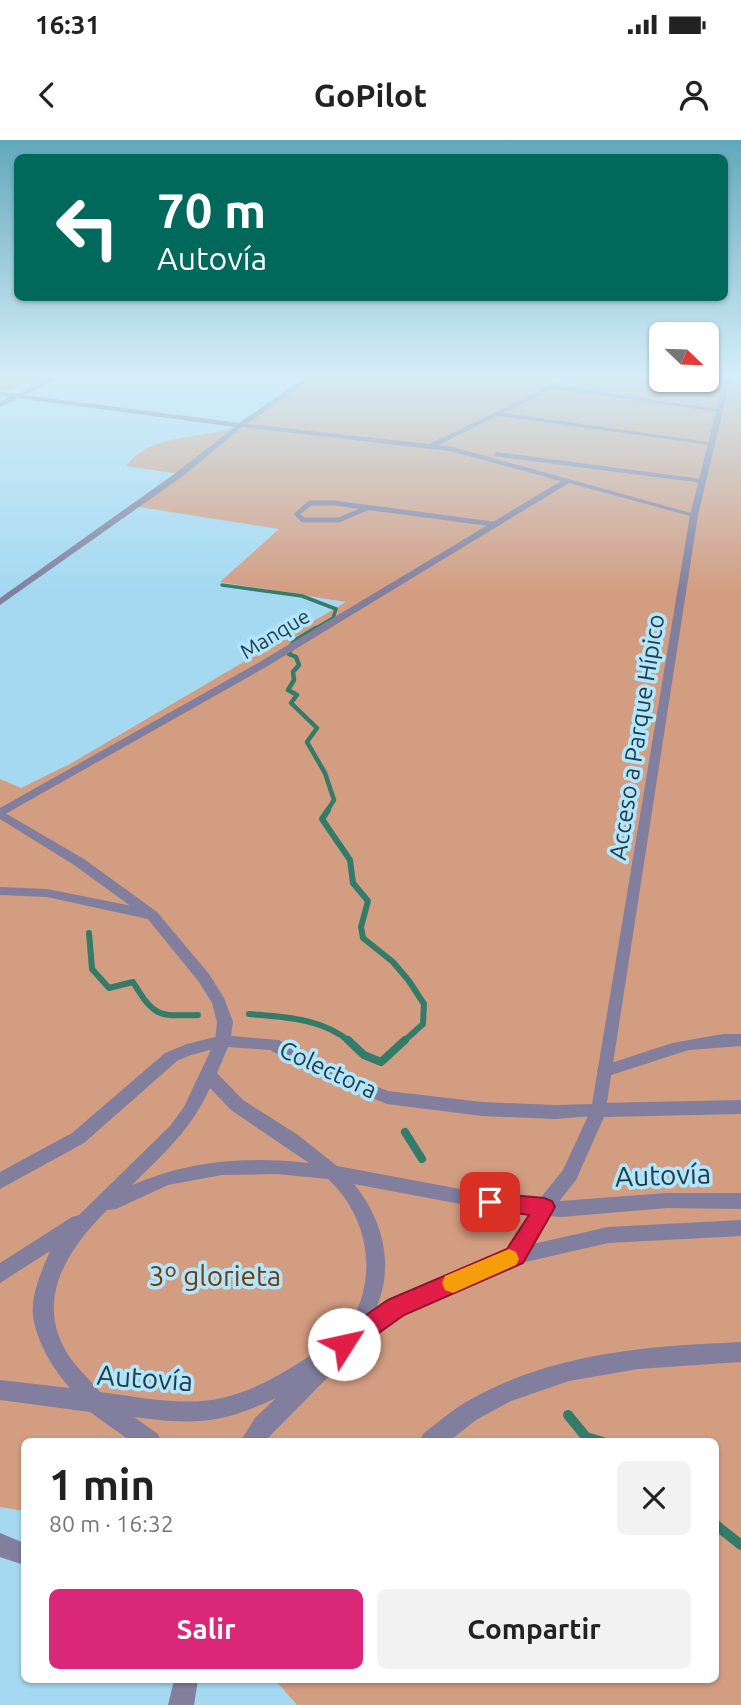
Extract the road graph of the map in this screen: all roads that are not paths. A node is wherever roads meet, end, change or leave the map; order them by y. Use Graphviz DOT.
graph roads {
  1 [pos="215,446"];
  2 [pos="431,446"];
  3 [pos="710,446"];
  4 [pos="450,449"];
  5 [pos="702,481"];
  6 [pos="566,482"];
  7 [pos="367,508"];
  8 [pos="694,515"];
  9 [pos="493,524"];
  10 [pos="0,602"];
  11 [pos="0,813"];
  12 [pos="0,891"];
  13 [pos="152,915"];
  14 [pos="741,1040"];
  15 [pos="223,1041"];
  16 [pos="605,1071"];
  17 [pos="209,1074"];
  18 [pos="741,1107"];
  19 [pos="599,1110"];
  20 [pos="332,1170"];
  21 [pos="0,1181"];
  22 [pos="741,1201"];
  23 [pos="544,1207"];
  24 [pos="92,1213"];
  25 [pos="741,1228"];
  26 [pos="515,1256"];
  27 [pos="0,1274"];
  28 [pos="352,1338"];
  29 [pos="741,1352"];
  30 [pos="0,1390"];
  31 [pos="96,1403"];
  32 [pos="144,1438"];
  33 [pos="254,1438"];
  34 [pos="436,1438"];
  35 [pos="0,1545"];
  36 [pos="21,1553"];
  37 [pos="185,1683"];
  38 [pos="181,1705"];
  1 -- 10 [label="street"];
  2 -- 4 [label="street"];
  3 -- 5 [label="street, Acceso a Parque Hípico"];
  4 -- 5 [label="street"];
  4 -- 6 [label="street"];
  5 -- 8 [label="street, Acceso a Parque Hípico"];
  6 -- 8 [label="street"];
  6 -- 9 [label="street, Manque"];
  7 -- 7 [label="lane"];
  7 -- 9 [label="lane"];
  8 -- 16 [label="street, Acceso a Parque Hípico"];
  9 -- 11 [label="street, Manque"];
  11 -- 13 [label="street"];
  12 -- 13 [label="street"];
  13 -- 15 [label="street"];
  14 -- 16 [label="street"];
  15 -- 17 [label="street"];
  15 -- 19 [label="street, Colectora"];
  15 -- 21 [label="street, Colectora"];
  16 -- 19 [label="street, Acceso a Parque Hípico"];
  17 -- 20 [label="street, Autovía"];
  17 -- 24 [label="street, Autovía"];
  18 -- 19 [label="street, Colectora"];
  19 -- 23 [label="street, Acceso a Parque Hípico"];
  20 -- 23 [label="street, Autovía"];
  20 -- 24 [label="street, Autovía"];
  20 -- 28 [label="street, Autovía"];
  22 -- 23 [label="street, Autovía"];
  23 -- 26 [label="street"];
  24 -- 27 [label="street, Autovía"];
  24 -- 31 [label="street"];
  25 -- 26 [label="street, Autovía"];
  26 -- 28 [label="street, Autovía"];
  28 -- 31 [label="street, Autovía"];
  28 -- 33 [label="street, Autovía"];
  29 -- 34 [label="street"];
  30 -- 31 [label="street, Autovía"];
  31 -- 32 [label="street"];
  35 -- 36 [label="street"];
  37 -- 38 [label="street"];
}
